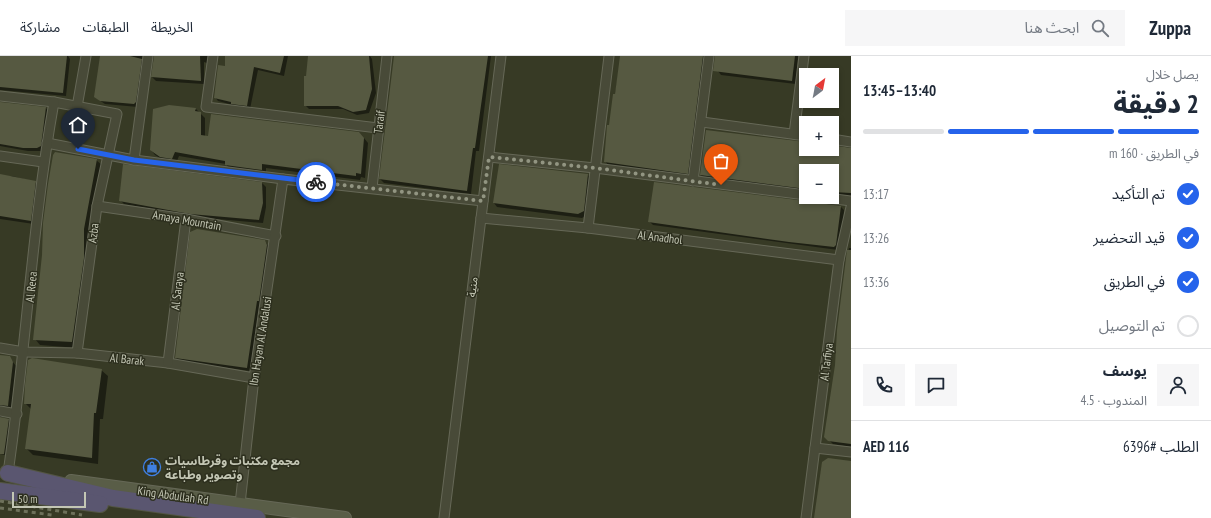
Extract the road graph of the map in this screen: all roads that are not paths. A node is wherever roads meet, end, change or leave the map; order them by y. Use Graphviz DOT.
graph roads {
  1 [pos="86,56"];
  2 [pos="148,56"];
  3 [pos="213,56"];
  4 [pos="387,56"];
  5 [pos="501,56"];
  6 [pos="609,56"];
  7 [pos="709,56"];
  8 [pos="804,56"];
  9 [pos="0,96"];
  10 [pos="54,102"];
  11 [pos="77,107"];
  12 [pos="702,122"];
  13 [pos="378,128"];
  14 [pos="794,134"];
  15 [pos="799,135"];
  16 [pos="839,140"];
  17 [pos="851,142"];
  18 [pos="47,143"];
  19 [pos="108,154"];
  20 [pos="0,156"];
  21 [pos="489,157"];
  22 [pos="134,160"];
  23 [pos="43,162"];
  24 [pos="595,168"];
  25 [pos="283,179"];
  26 [pos="693,181"];
  27 [pos="372,188"];
  28 [pos="799,194"];
  29 [pos="839,199"];
  30 [pos="483,201"];
  31 [pos="851,201"];
  32 [pos="97,206"];
  33 [pos="851,207"];
  34 [pos="481,218"];
  35 [pos="186,219"];
  36 [pos="588,228"];
  37 [pos="276,236"];
  38 [pos="847,242"];
  39 [pos="839,260"];
  40 [pos="0,348"];
  41 [pos="24,352"];
  42 [pos="77,353"];
  43 [pos="168,363"];
  44 [pos="254,378"];
  45 [pos="0,411"];
  46 [pos="17,414"];
  47 [pos="815,448"];
  48 [pos="851,452"];
  49 [pos="4,472"];
  50 [pos="0,491"];
  51 [pos="240,504"];
  52 [pos="206,518"];
  53 [pos="257,518"];
  54 [pos="345,518"];
  55 [pos="444,518"];
  56 [pos="806,518"];
  1 -- 11 [label="street"];
  2 -- 22 [label="street"];
  3 -- 13 [label="street"];
  4 -- 13 [label="street, Taraif"];
  5 -- 21 [label="street, منية"];
  6 -- 24 [label="street"];
  7 -- 12 [label="street"];
  8 -- 14 [label="street"];
  9 -- 10 [label="street"];
  10 -- 11 [label="street"];
  10 -- 18 [label="street, Al Reea"];
  11 -- 19 [label="street, Azba"];
  12 -- 14 [label="street"];
  12 -- 26 [label="street"];
  13 -- 27 [label="street, Taraif"];
  14 -- 15 [label="street"];
  16 -- 17 [label="street"];
  18 -- 19 [label="street"];
  18 -- 23 [label="street, Al Reea"];
  19 -- 22 [label="street"];
  19 -- 32 [label="street, Azba"];
  20 -- 23 [label="street"];
  21 -- 24 [label="street"];
  21 -- 30 [label="street, منية"];
  22 -- 25 [label="street"];
  23 -- 41 [label="street, Al Reea"];
  24 -- 26 [label="street"];
  24 -- 36 [label="street"];
  25 -- 27 [label="street"];
  25 -- 37 [label="street, Ibn Hayan Al Andalusi"];
  26 -- 28 [label="street"];
  27 -- 30 [label="street"];
  29 -- 31 [label="street"];
  30 -- 34 [label="street, منية"];
  32 -- 35 [label="street, Amaya Mountain"];
  32 -- 42 [label="street, Azba"];
  33 -- 38 [label="street, Al Tarfiya"];
  34 -- 36 [label="street, Al Anadhol"];
  34 -- 55 [label="street, منية"];
  35 -- 37 [label="street, Amaya Mountain"];
  35 -- 43 [label="street, Al Saraya"];
  36 -- 39 [label="street, Al Anadhol"];
  37 -- 44 [label="street, Ibn Hayan Al Andalusi"];
  38 -- 39 [label="street, Al Tarfiya"];
  39 -- 47 [label="street, Al Tarfiya"];
  40 -- 41 [label="street, Al Barak"];
  41 -- 42 [label="street, Al Barak"];
  41 -- 46 [label="street, Al Reea"];
  42 -- 43 [label="street, Al Barak"];
  43 -- 44 [label="street, Al Barak"];
  44 -- 51 [label="street, Ibn Hayan Al Andalusi"];
  45 -- 46 [label="street"];
  46 -- 49 [label="street, Al Reea"];
  47 -- 48 [label="street"];
  47 -- 56 [label="street, Al Tarfiya"];
  49 -- 51 [label="main road, King Abdullah Rd"];
  49 -- 53 [label="highway"];
  50 -- 52 [label="highway"];
  51 -- 54 [label="main road, King Abdullah Rd"];
}
